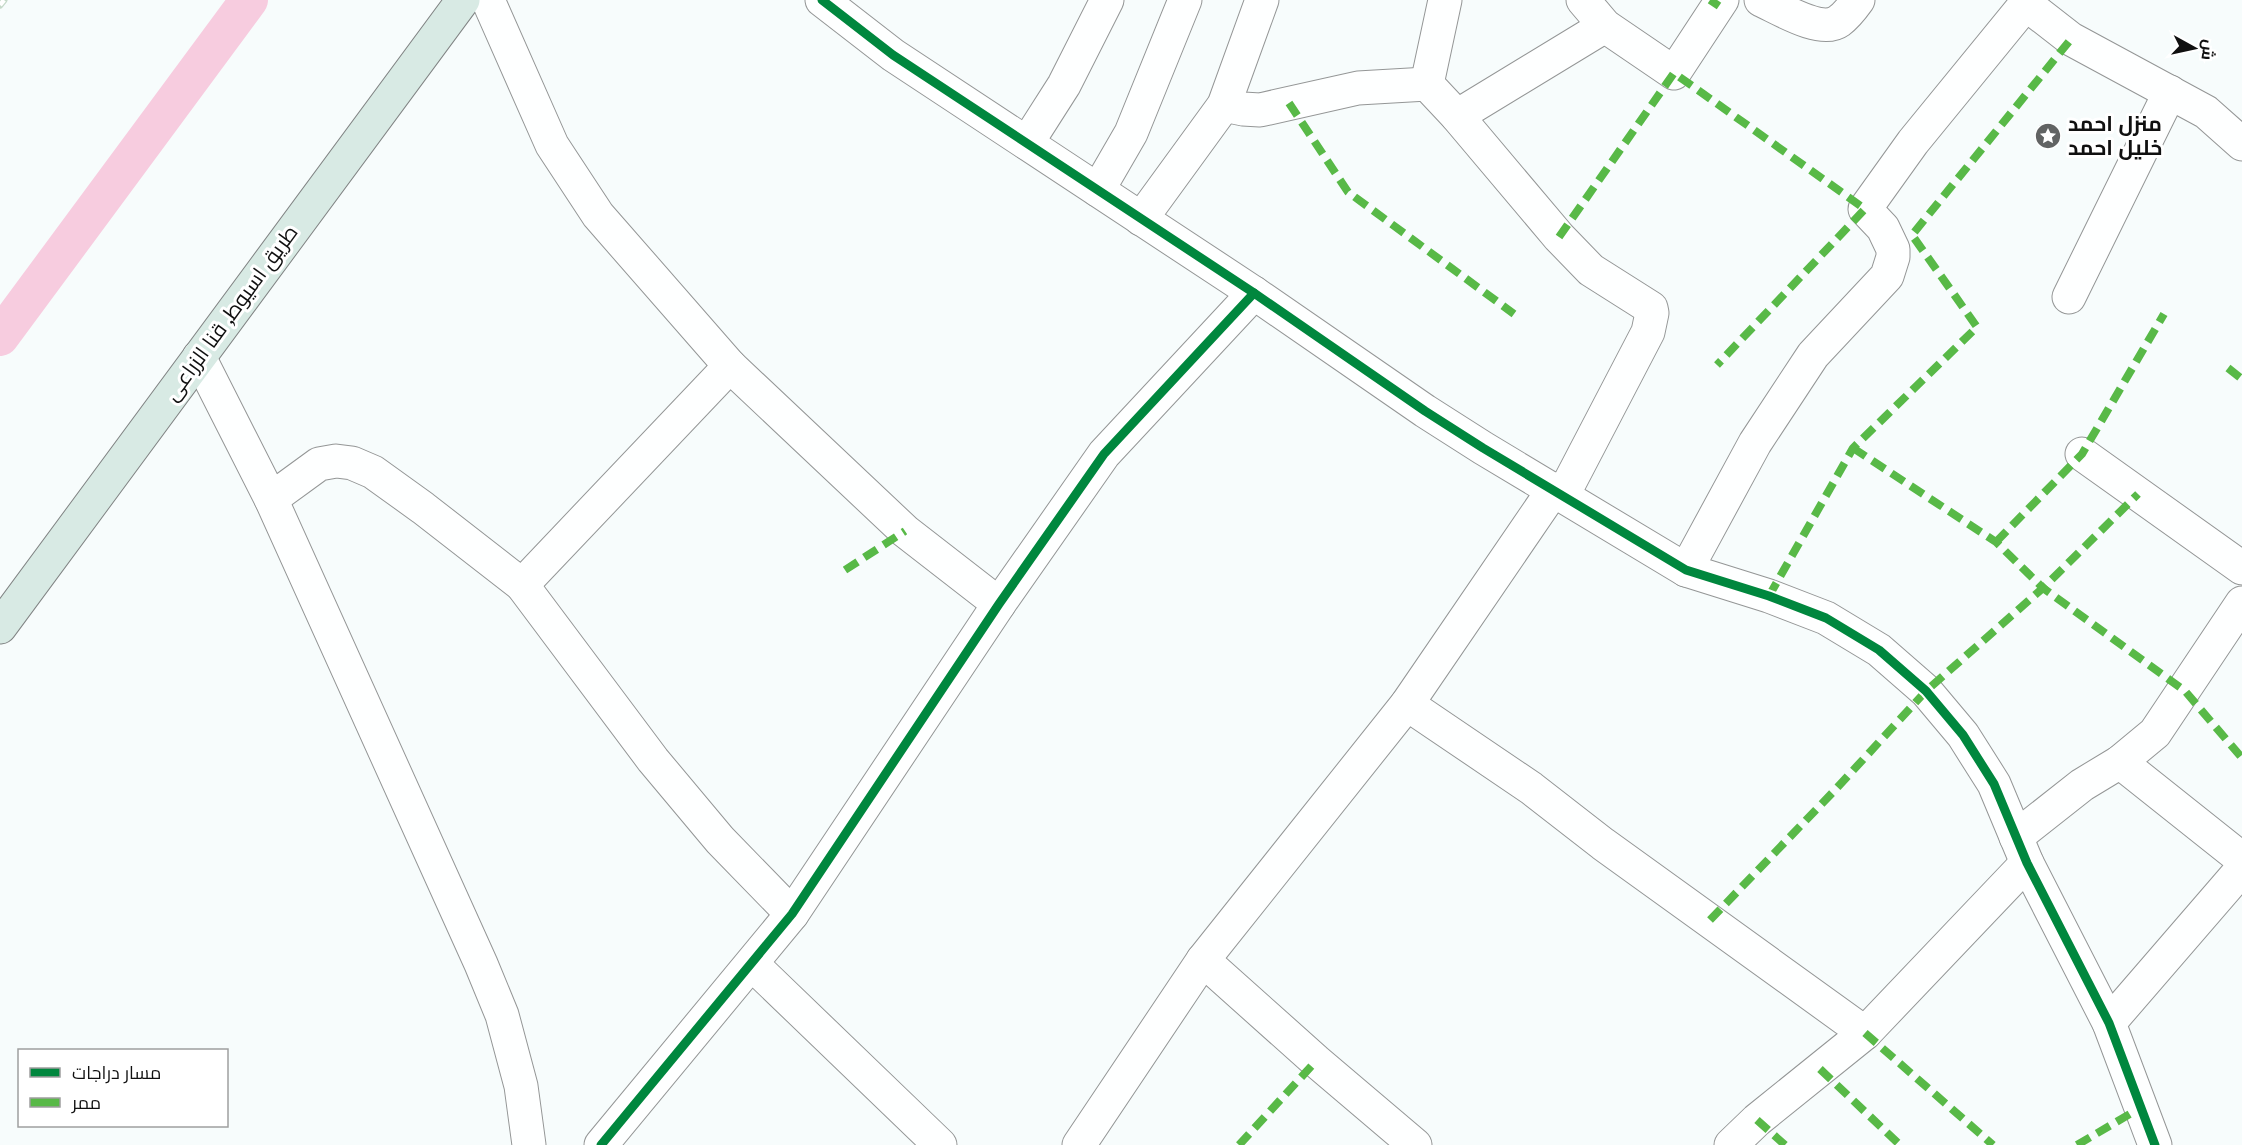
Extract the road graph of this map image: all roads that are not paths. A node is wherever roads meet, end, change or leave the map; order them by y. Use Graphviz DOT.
graph roads {
  1 [pos="463,0"];
  2 [pos="488,0"];
  3 [pos="822,0"];
  4 [pos="1107,0"];
  5 [pos="1185,0"];
  6 [pos="1262,0"];
  7 [pos="1445,0"];
  8 [pos="1583,0"];
  9 [pos="1722,0"];
  10 [pos="1761,0"];
  11 [pos="1858,0"];
  12 [pos="2027,2"];
  13 [pos="1605,26"];
  14 [pos="1427,84"];
  15 [pos="2170,92"];
  16 [pos="1224,105"];
  17 [pos="1457,116"];
  18 [pos="1028,143"];
  19 [pos="2242,144"];
  20 [pos="1098,190"];
  21 [pos="1141,219"];
  22 [pos="1254,293"];
  23 [pos="2069,297"];
  24 [pos="199,357"];
  25 [pos="730,366"];
  26 [pos="2082,454"];
  27 [pos="1558,492"];
  28 [pos="271,499"];
  29 [pos="2242,568"];
  30 [pos="1686,570"];
  31 [pos="522,585"];
  32 [pos="2242,603"];
  33 [pos="999,604"];
  34 [pos="0,627"];
  35 [pos="1407,704"];
  36 [pos="2120,762"];
  37 [pos="2021,850"];
  38 [pos="2242,859"];
  39 [pos="2242,869"];
  40 [pos="792,914"];
  41 [pos="1203,960"];
  42 [pos="752,964"];
  43 [pos="2109,1023"];
  44 [pos="1865,1033"];
  45 [pos="529,1145"];
  46 [pos="601,1145"];
  47 [pos="940,1145"];
  48 [pos="1079,1145"];
  49 [pos="1415,1145"];
  50 [pos="1731,1145"];
  51 [pos="2155,1145"];
  1 -- 24 [label="highway, طريق اسيوط, قنا الزراعى"];
  2 -- 25 [label="street"];
  3 -- 18 [label="street"];
  4 -- 18 [label="street"];
  5 -- 20 [label="street"];
  6 -- 16 [label="street"];
  7 -- 14 [label="street"];
  8 -- 13 [label="street"];
  9 -- 13 [label="street"];
  10 -- 11 [label="street"];
  12 -- 15 [label="street"];
  12 -- 30 [label="street"];
  13 -- 17 [label="street"];
  14 -- 16 [label="street"];
  14 -- 17 [label="street"];
  15 -- 19 [label="street"];
  15 -- 23 [label="street"];
  16 -- 21 [label="street"];
  17 -- 27 [label="street"];
  18 -- 20 [label="street"];
  20 -- 21 [label="street"];
  21 -- 22 [label="street"];
  22 -- 27 [label="street"];
  22 -- 33 [label="street"];
  24 -- 28 [label="street"];
  24 -- 34 [label="highway, طريق اسيوط, قنا الزراعى"];
  25 -- 31 [label="street"];
  25 -- 33 [label="street"];
  26 -- 29 [label="street"];
  27 -- 30 [label="street"];
  27 -- 35 [label="street"];
  28 -- 31 [label="street"];
  28 -- 45 [label="street"];
  30 -- 37 [label="street"];
  31 -- 40 [label="street"];
  32 -- 36 [label="street"];
  33 -- 40 [label="street"];
  35 -- 41 [label="street"];
  35 -- 44 [label="street"];
  36 -- 37 [label="street"];
  36 -- 38 [label="street"];
  37 -- 43 [label="street"];
  37 -- 44 [label="street"];
  39 -- 43 [label="street"];
  40 -- 42 [label="street"];
  41 -- 48 [label="street"];
  41 -- 49 [label="street"];
  42 -- 46 [label="street"];
  42 -- 47 [label="street"];
  43 -- 51 [label="street"];
  44 -- 50 [label="street"];
}
